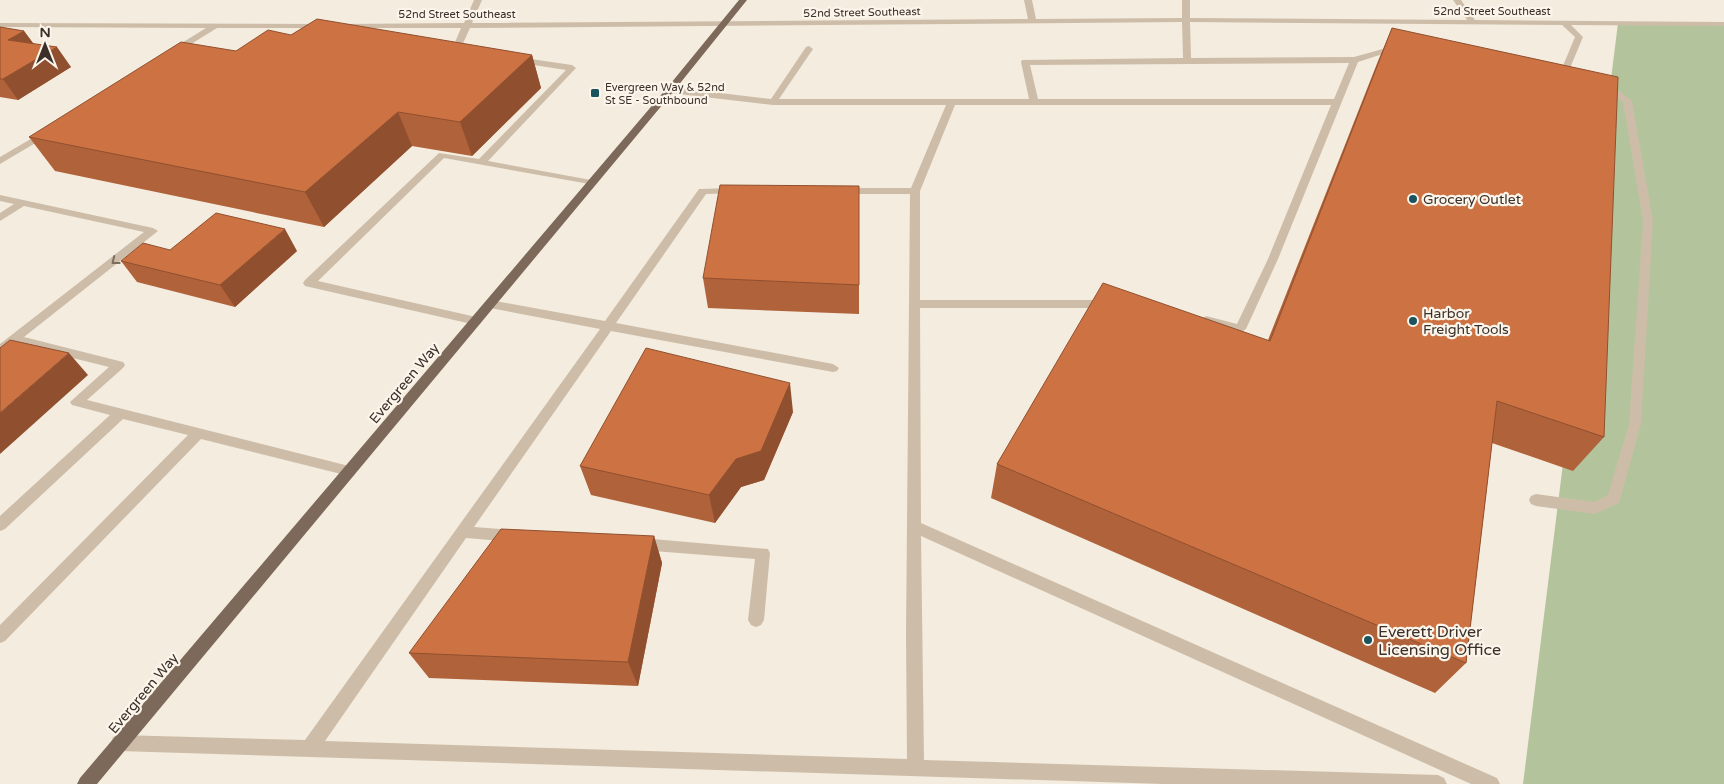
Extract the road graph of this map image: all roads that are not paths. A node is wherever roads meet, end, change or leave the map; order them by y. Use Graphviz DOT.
graph roads {
  1 [pos="478,0"];
  2 [pos="743,0"];
  3 [pos="1028,0"];
  4 [pos="1186,0"];
  5 [pos="1457,0"];
  6 [pos="1185,20"];
  7 [pos="1033,22"];
  8 [pos="1473,22"];
  9 [pos="1564,23"];
  10 [pos="1724,24"];
  11 [pos="0,25"];
  12 [pos="468,25"];
  13 [pos="723,25"];
  14 [pos="215,26"];
  15 [pos="808,49"];
  16 [pos="1407,50"];
  17 [pos="474,54"];
  18 [pos="165,57"];
  19 [pos="504,58"];
  20 [pos="1354,60"];
  21 [pos="1187,61"];
  22 [pos="1561,80"];
  23 [pos="1589,87"];
  24 [pos="670,90"];
  25 [pos="773,102"];
  26 [pos="952,102"];
  27 [pos="1034,102"];
  28 [pos="1338,102"];
  29 [pos="58,125"];
  30 [pos="0,162"];
  31 [pos="481,162"];
  32 [pos="591,183"];
  33 [pos="741,191"];
  34 [pos="828,191"];
  35 [pos="915,191"];
  36 [pos="0,198"];
  37 [pos="22,203"];
  38 [pos="0,218"];
  39 [pos="490,304"];
  40 [pos="914,304"];
  41 [pos="1121,304"];
  42 [pos="1195,317"];
  43 [pos="476,321"];
  44 [pos="608,326"];
  45 [pos="14,339"];
  46 [pos="0,350"];
  47 [pos="833,368"];
  48 [pos="120,413"];
  49 [pos="199,434"];
  50 [pos="349,471"];
  51 [pos="1536,500"];
  52 [pos="0,525"];
  53 [pos="914,526"];
  54 [pos="463,532"];
  55 [pos="531,537"];
  56 [pos="628,543"];
  57 [pos="756,620"];
  58 [pos="0,636"];
  59 [pos="119,743"];
  60 [pos="309,749"];
  61 [pos="916,768"];
  62 [pos="86,784"];
  63 [pos="1438,784"];
  64 [pos="1491,784"];
  1 -- 12 [label="street"];
  2 -- 13 [label="main road, Evergreen Way"];
  3 -- 7 [label="street"];
  4 -- 6 [label="street"];
  5 -- 8 [label="street"];
  6 -- 7 [label="street, 52nd Street Southeast"];
  6 -- 8 [label="street, 52nd Street Southeast"];
  6 -- 21 [label="street"];
  7 -- 13 [label="street, 52nd Street Southeast"];
  8 -- 9 [label="street, 52nd Street Southeast"];
  9 -- 10 [label="street, 52nd Street Southeast"];
  9 -- 22 [label="street"];
  11 -- 14 [label="street, 52nd Street Southeast"];
  12 -- 13 [label="street, 52nd Street Southeast"];
  12 -- 14 [label="street, 52nd Street Southeast"];
  12 -- 17 [label="street"];
  13 -- 24 [label="main road, Evergreen Way"];
  14 -- 18 [label="street"];
  15 -- 25 [label="street"];
  16 -- 20 [label="street"];
  19 -- 31 [label="street"];
  20 -- 21 [label="street"];
  20 -- 28 [label="street"];
  21 -- 27 [label="street"];
  23 -- 51 [label="street"];
  24 -- 25 [label="street"];
  24 -- 32 [label="main road, Evergreen Way"];
  25 -- 26 [label="street"];
  26 -- 27 [label="street"];
  26 -- 35 [label="street"];
  27 -- 28 [label="street"];
  28 -- 42 [label="street"];
  29 -- 30 [label="street"];
  31 -- 32 [label="street"];
  31 -- 43 [label="street"];
  32 -- 39 [label="main road, Evergreen Way"];
  33 -- 44 [label="street"];
  34 -- 35 [label="street"];
  35 -- 40 [label="street"];
  36 -- 37 [label="street"];
  37 -- 38 [label="street"];
  37 -- 45 [label="street, one-way"];
  39 -- 43 [label="main road, Evergreen Way"];
  39 -- 44 [label="street"];
  40 -- 41 [label="street"];
  40 -- 53 [label="street"];
  43 -- 50 [label="main road, Evergreen Way"];
  44 -- 47 [label="street"];
  44 -- 54 [label="street"];
  45 -- 46 [label="street"];
  45 -- 48 [label="street"];
  48 -- 49 [label="street"];
  48 -- 52 [label="street"];
  49 -- 50 [label="street"];
  49 -- 58 [label="street"];
  50 -- 59 [label="main road, Evergreen Way"];
  53 -- 61 [label="street"];
  53 -- 64 [label="street"];
  54 -- 55 [label="street"];
  54 -- 60 [label="street"];
  56 -- 57 [label="street"];
  59 -- 60 [label="street"];
  59 -- 62 [label="main road, Evergreen Way"];
  60 -- 61 [label="street"];
  61 -- 63 [label="street"];
}
